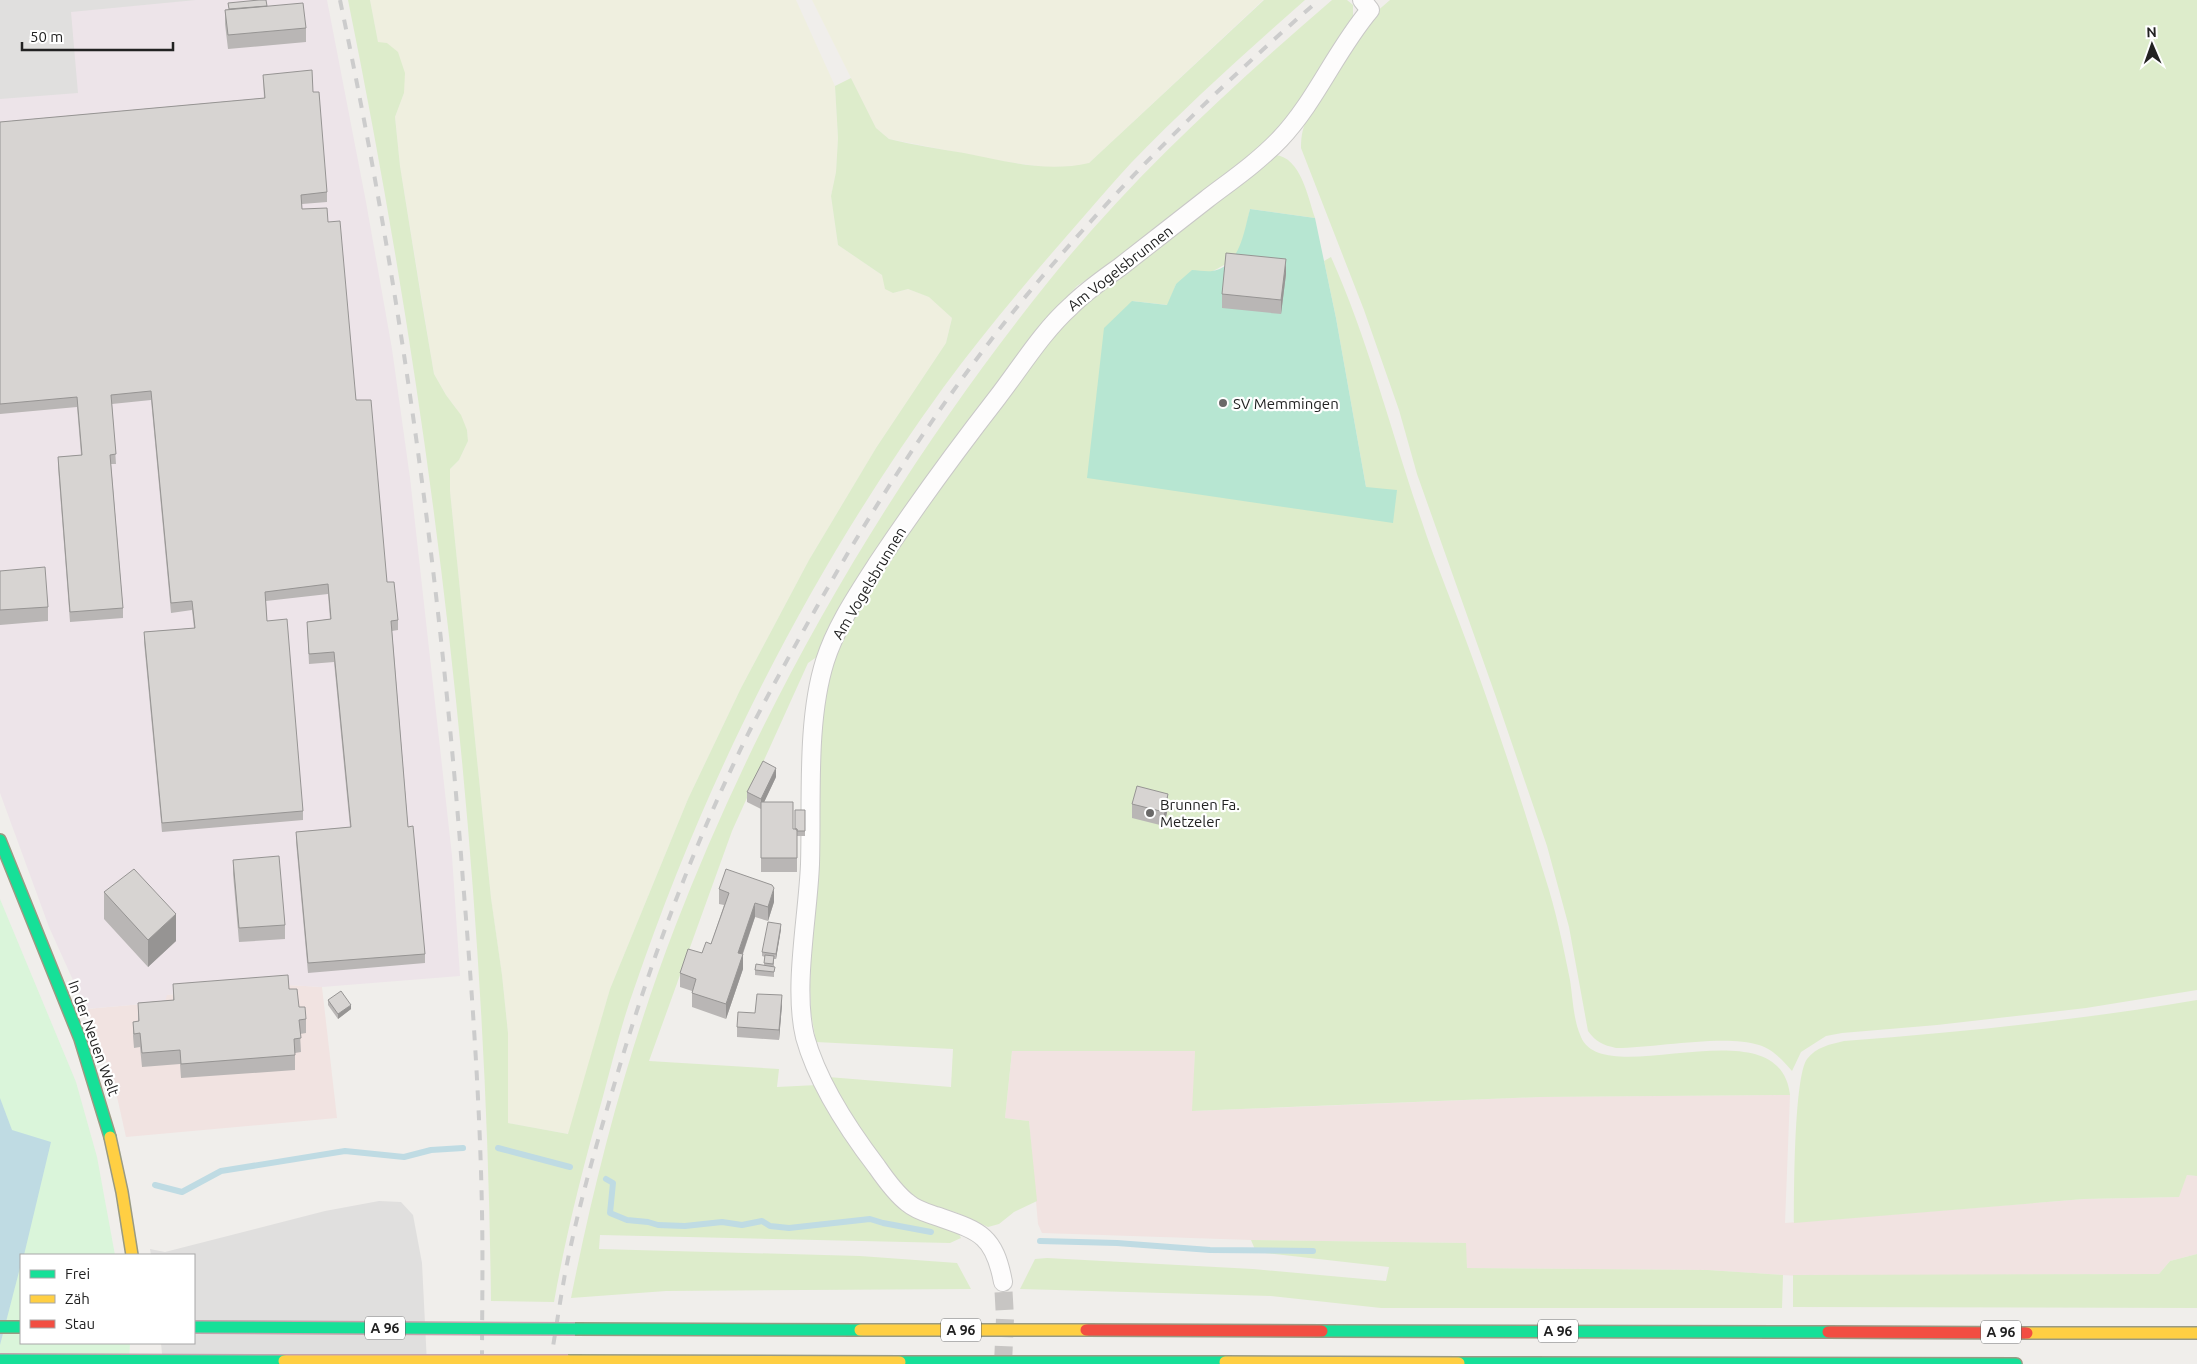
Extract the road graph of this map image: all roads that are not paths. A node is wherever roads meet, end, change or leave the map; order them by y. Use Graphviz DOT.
graph roads {
  1 [pos="1366,5"];
  2 [pos="0,840"];
  3 [pos="132,1254"];
  4 [pos="1003,1282"];
  5 [pos="0,1327"];
  6 [pos="20,1327"];
  7 [pos="195,1328"];
  8 [pos="2197,1333"];
  9 [pos="142,1350"];
  10 [pos="0,1360"];
  11 [pos="1806,1363"];
  12 [pos="143,1364"];
  13 [pos="2016,1364"];
  1 -- 4 [label="street, Am Vogelsbrunnen"];
  2 -- 3 [label="main road, In der Neuen Welt"];
  5 -- 6 [label="main road"];
  7 -- 8 [label="main road, A 96, bridge"];
  9 -- 12 [label="main road"];
  10 -- 11 [label="main road, A 96, bridge"];
  11 -- 13 [label="main road, A 96"];
}
